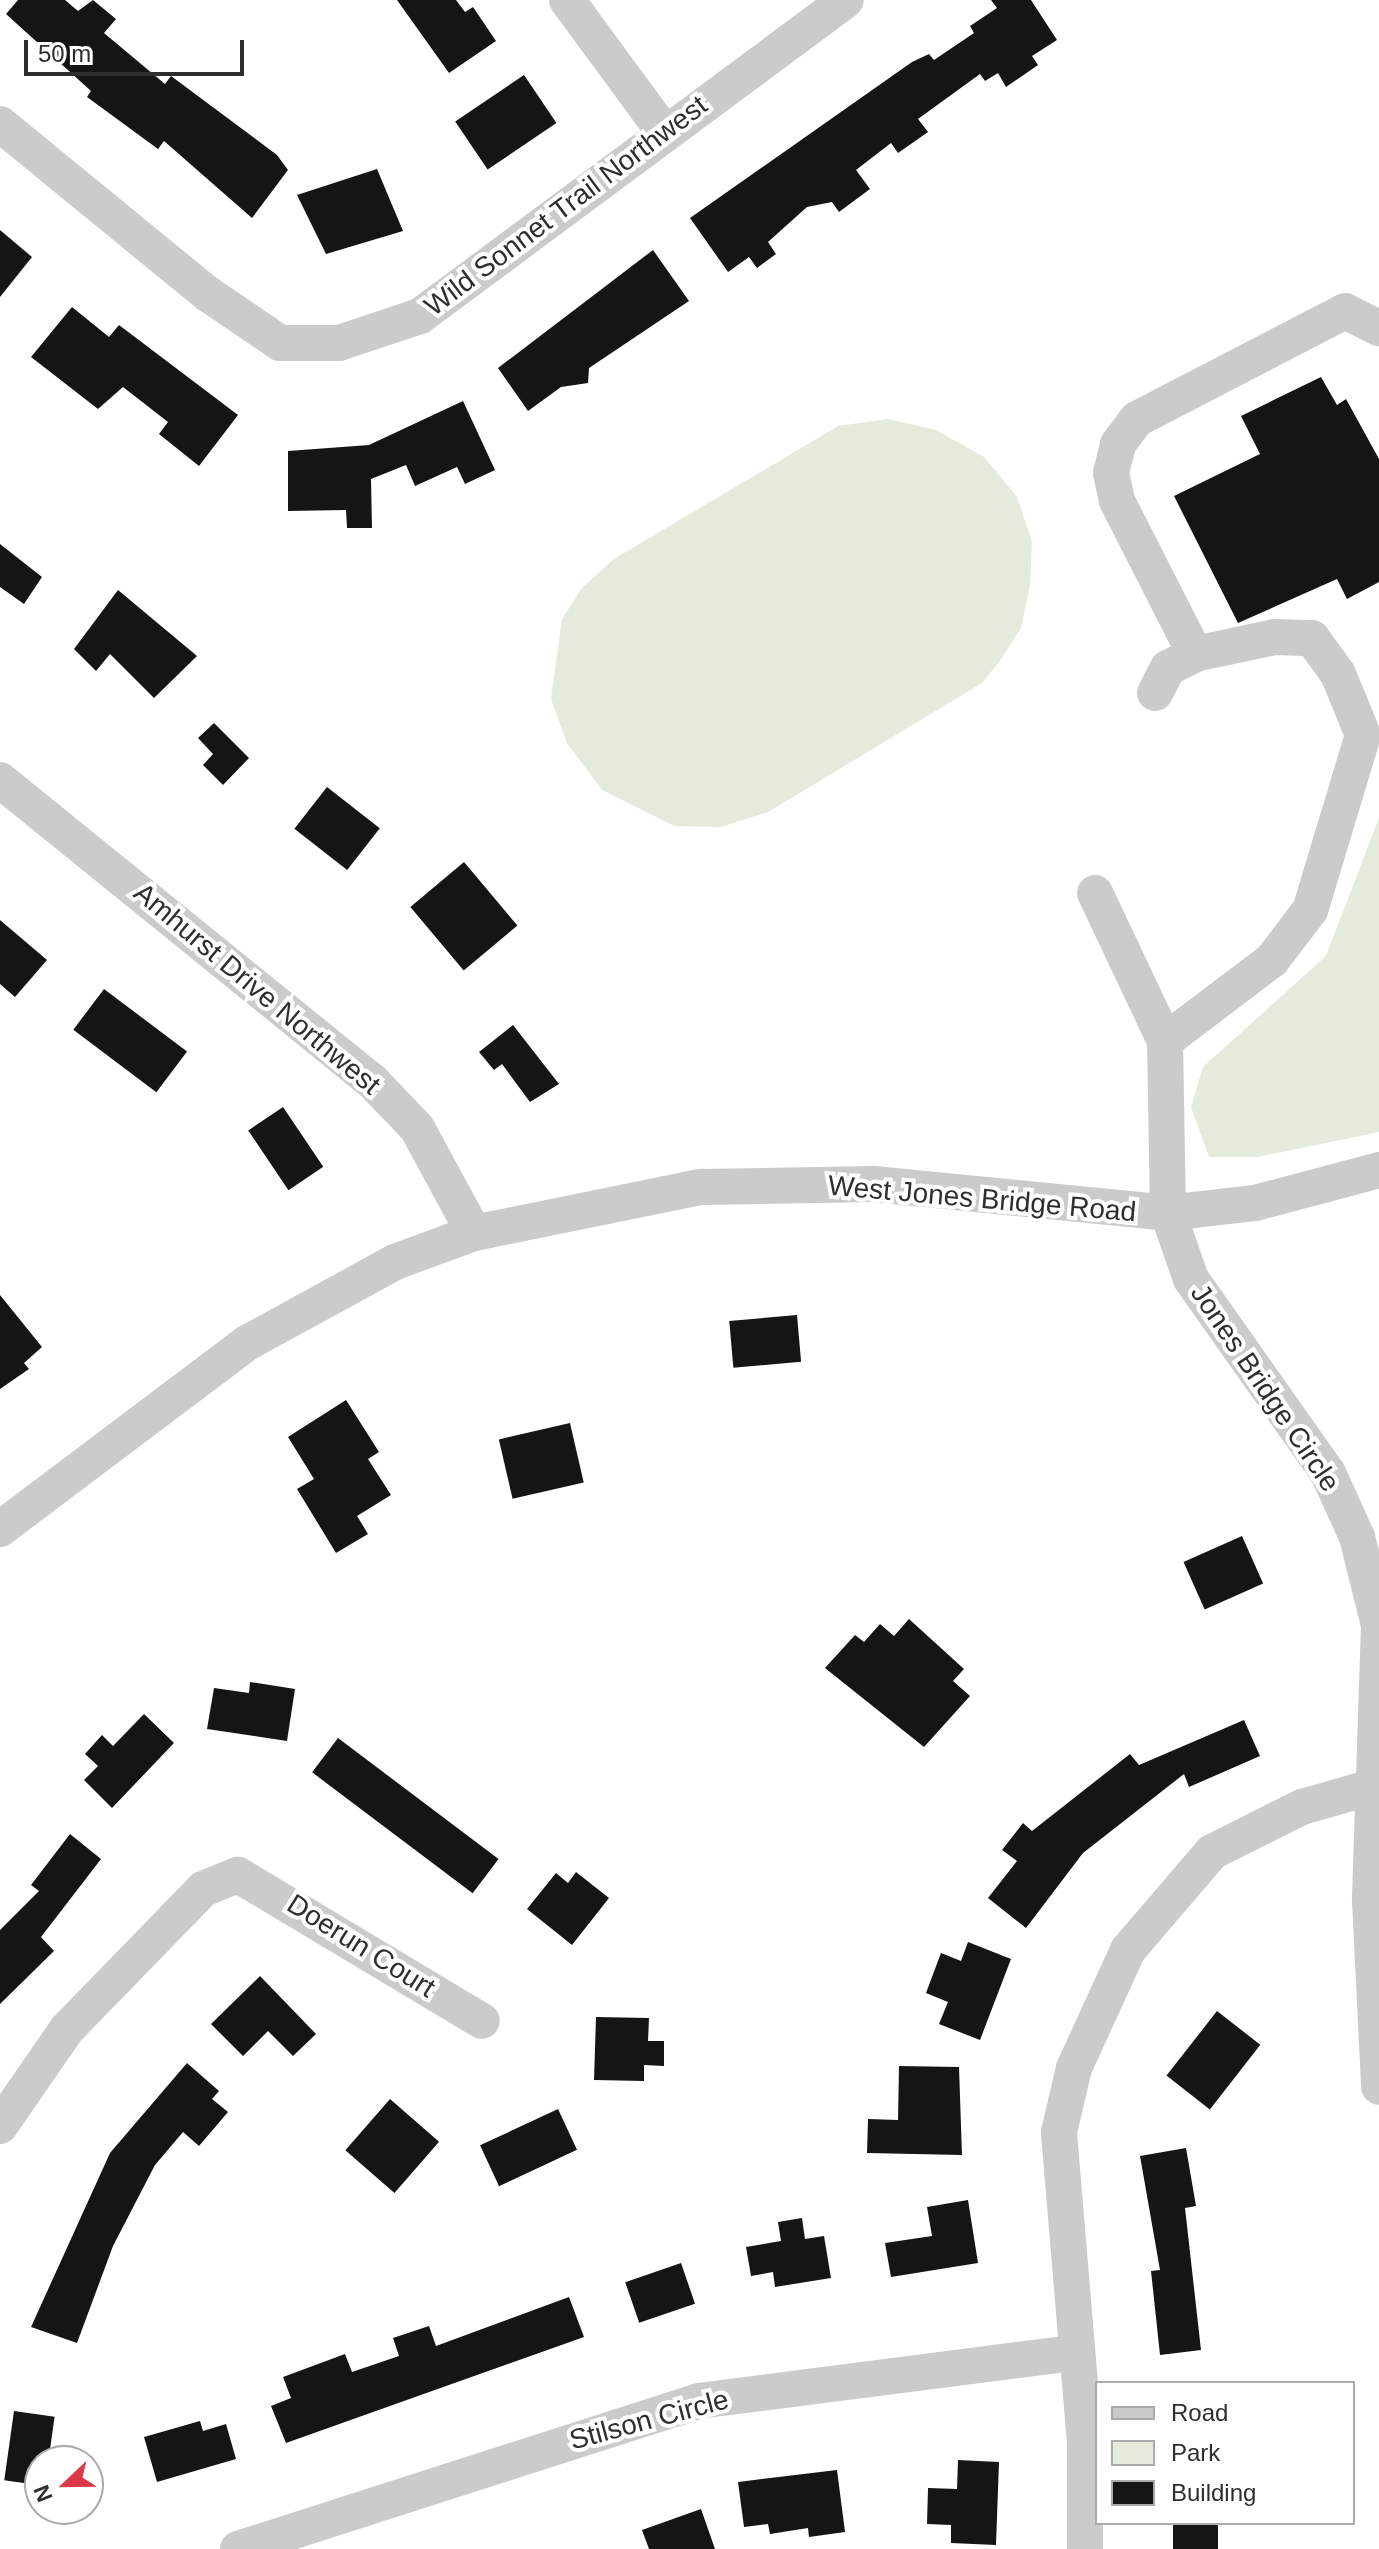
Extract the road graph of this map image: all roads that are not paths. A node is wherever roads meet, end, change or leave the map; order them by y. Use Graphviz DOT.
graph roads {
  1 [pos="567,0"];
  2 [pos="846,0"];
  3 [pos="0,124"];
  4 [pos="664,132"];
  5 [pos="1379,328"];
  6 [pos="1195,654"];
  7 [pos="1155,693"];
  8 [pos="1371,734"];
  9 [pos="0,780"];
  10 [pos="1095,893"];
  11 [pos="1165,1041"];
  12 [pos="1379,1170"];
  13 [pos="1168,1213"];
  14 [pos="474,1233"];
  15 [pos="0,1529"];
  16 [pos="1379,1785"];
  17 [pos="482,2021"];
  18 [pos="1379,2087"];
  19 [pos="0,2126"];
  20 [pos="1074,2353"];
  21 [pos="238,2549"];
  22 [pos="1085,2549"];
  1 -- 4 [label="street"];
  2 -- 4 [label="street, Wild Sonnet Trail Northwest"];
  3 -- 4 [label="street, Wild Sonnet Trail Northwest"];
  5 -- 6 [label="street"];
  6 -- 7 [label="street"];
  6 -- 8 [label="street"];
  8 -- 11 [label="street"];
  9 -- 14 [label="street, Amhurst Drive Northwest"];
  10 -- 11 [label="street"];
  11 -- 13 [label="street"];
  12 -- 13 [label="street, West Jones Bridge Road"];
  13 -- 14 [label="street, West Jones Bridge Road"];
  13 -- 16 [label="street, Jones Bridge Circle"];
  14 -- 15 [label="street, West Jones Bridge Road"];
  16 -- 18 [label="street, Jones Bridge Circle"];
  16 -- 20 [label="street"];
  17 -- 19 [label="street, Doerun Court"];
  20 -- 21 [label="street, Stilson Circle"];
  20 -- 22 [label="street"];
}
